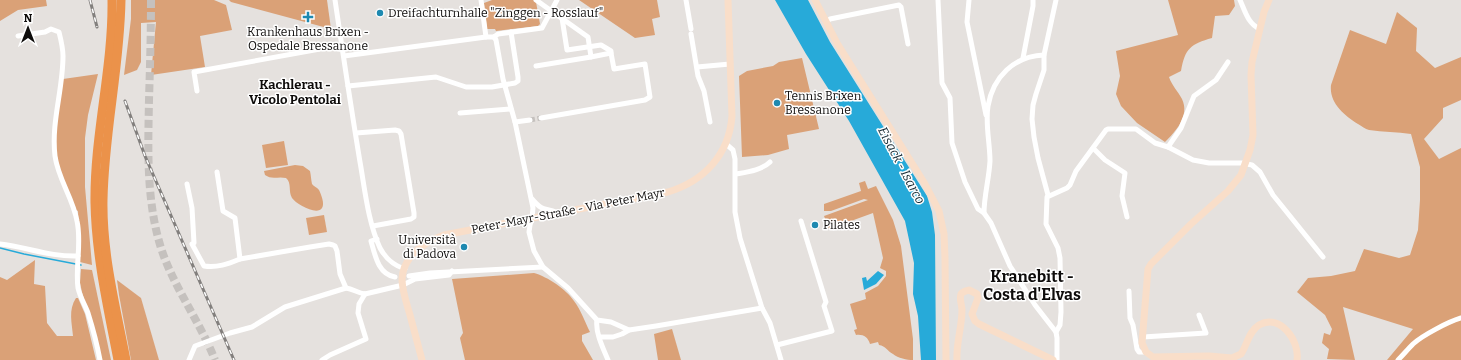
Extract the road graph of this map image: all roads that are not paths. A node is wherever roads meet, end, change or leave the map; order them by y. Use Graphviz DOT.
graph roads {
  1 [pos="112,0"];
  2 [pos="121,0"];
  3 [pos="335,0"];
  4 [pos="481,0"];
  5 [pos="536,0"];
  6 [pos="557,0"];
  7 [pos="686,0"];
  8 [pos="728,0"];
  9 [pos="815,0"];
  10 [pos="938,0"];
  11 [pos="969,0"];
  12 [pos="1033,0"];
  13 [pos="1056,0"];
  14 [pos="1240,0"];
  15 [pos="1264,0"];
  16 [pos="1269,0"];
  17 [pos="551,11"];
  18 [pos="1264,12"];
  19 [pos="562,18"];
  20 [pos="826,22"];
  21 [pos="1260,29"];
  22 [pos="511,32"];
  23 [pos="18,36"];
  24 [pos="486,37"];
  25 [pos="494,37"];
  26 [pos="908,44"];
  27 [pos="342,45"];
  28 [pos="590,46"];
  29 [pos="611,53"];
  30 [pos="1044,55"];
  31 [pos="344,56"];
  32 [pos="591,57"];
  33 [pos="1023,58"];
  34 [pos="1228,62"];
  35 [pos="730,64"];
  36 [pos="536,66"];
  37 [pos="697,67"];
  38 [pos="504,84"];
  39 [pos="348,86"];
  40 [pos="197,91"];
  41 [pos="511,109"];
  42 [pos="460,113"];
  43 [pos="541,118"];
  44 [pos="530,120"];
  45 [pos="988,120"];
  46 [pos="515,122"];
  47 [pos="710,122"];
  48 [pos="356,133"];
  49 [pos="726,144"];
  50 [pos="1168,147"];
  51 [pos="1093,148"];
  52 [pos="770,162"];
  53 [pos="1245,163"];
  54 [pos="217,172"];
  55 [pos="736,174"];
  56 [pos="187,184"];
  57 [pos="1048,195"];
  58 [pos="531,198"];
  59 [pos="559,213"];
  60 [pos="984,213"];
  61 [pos="1127,217"];
  62 [pos="532,218"];
  63 [pos="801,221"];
  64 [pos="373,226"];
  65 [pos="377,239"];
  66 [pos="0,244"];
  67 [pos="1323,257"];
  68 [pos="240,259"];
  69 [pos="78,262"];
  70 [pos="543,267"];
  71 [pos="404,269"];
  72 [pos="452,271"];
  73 [pos="408,276"];
  74 [pos="395,277"];
  75 [pos="402,285"];
  76 [pos="346,288"];
  77 [pos="109,290"];
  78 [pos="1129,291"];
  79 [pos="365,294"];
  80 [pos="762,308"];
  81 [pos="1199,315"];
  82 [pos="1461,318"];
  83 [pos="597,320"];
  84 [pos="629,330"];
  85 [pos="1056,332"];
  86 [pos="1143,336"];
  87 [pos="600,337"];
  88 [pos="777,345"];
  89 [pos="1146,352"];
  90 [pos="100,360"];
  91 [pos="118,360"];
  92 [pos="126,360"];
  93 [pos="190,360"];
  94 [pos="322,360"];
  95 [pos="422,360"];
  96 [pos="608,360"];
  97 [pos="781,360"];
  98 [pos="946,360"];
  99 [pos="957,360"];
  100 [pos="1053,360"];
  101 [pos="1057,360"];
  102 [pos="1297,360"];
  103 [pos="1398,360"];
  1 -- 77 [label="highway"];
  2 -- 77 [label="highway"];
  3 -- 27 [label="street"];
  4 -- 24 [label="street"];
  5 -- 17 [label="street"];
  6 -- 17 [label="street"];
  7 -- 37 [label="street"];
  8 -- 35 [label="street, Peter-Mayr-Straße - Via Peter Mayr"];
  9 -- 20 [label="street"];
  10 -- 60 [label="street"];
  11 -- 45 [label="street"];
  12 -- 33 [label="street"];
  13 -- 30 [label="street"];
  14 -- 21 [label="street"];
  15 -- 18 [label="street"];
  16 -- 18 [label="street"];
  17 -- 19 [label="street"];
  17 -- 22 [label="street"];
  18 -- 21 [label="street"];
  19 -- 28 [label="street"];
  19 -- 28 [label="street"];
  20 -- 26 [label="street"];
  20 -- 98 [label="street"];
  21 -- 53 [label="street"];
  22 -- 25 [label="street"];
  22 -- 38 [label="street"];
  23 -- 69 [label="street"];
  24 -- 25 [label="street"];
  24 -- 31 [label="street"];
  25 -- 38 [label="street"];
  27 -- 31 [label="street"];
  27 -- 40 [label="street"];
  28 -- 29 [label="street"];
  28 -- 32 [label="street"];
  29 -- 32 [label="street"];
  29 -- 43 [label="street"];
  30 -- 33 [label="street"];
  30 -- 57 [label="street"];
  31 -- 39 [label="street"];
  32 -- 36 [label="street"];
  33 -- 45 [label="street"];
  34 -- 50 [label="street"];
  35 -- 37 [label="street"];
  35 -- 49 [label="street, Peter-Mayr-Straße - Via Peter Mayr"];
  37 -- 47 [label="street"];
  38 -- 39 [label="street"];
  38 -- 41 [label="street"];
  39 -- 48 [label="street"];
  41 -- 42 [label="street"];
  41 -- 46 [label="street"];
  44 -- 46 [label="street"];
  45 -- 60 [label="street"];
  46 -- 58 [label="street"];
  48 -- 64 [label="street"];
  48 -- 64 [label="street"];
  49 -- 55 [label="street"];
  49 -- 59 [label="street, Peter-Mayr-Straße - Via Peter Mayr"];
  50 -- 51 [label="street"];
  50 -- 53 [label="street"];
  51 -- 57 [label="street"];
  51 -- 61 [label="street"];
  52 -- 55 [label="street"];
  53 -- 67 [label="street"];
  53 -- 86 [label="street"];
  54 -- 68 [label="street"];
  55 -- 80 [label="street"];
  56 -- 68 [label="street"];
  57 -- 85 [label="street"];
  58 -- 59 [label="street"];
  58 -- 62 [label="street"];
  59 -- 62 [label="street, Peter-Mayr-Straße - Via Peter Mayr"];
  60 -- 85 [label="street"];
  62 -- 70 [label="street"];
  62 -- 71 [label="street, Peter-Mayr-Straße - Via Peter Mayr"];
  63 -- 88 [label="street"];
  64 -- 65 [label="street"];
  65 -- 71 [label="street"];
  65 -- 74 [label="street"];
  66 -- 69 [label="street"];
  68 -- 76 [label="street"];
  69 -- 90 [label="street"];
  70 -- 72 [label="street"];
  70 -- 83 [label="street"];
  71 -- 75 [label="street"];
  72 -- 73 [label="street"];
  72 -- 75 [label="street"];
  75 -- 79 [label="street"];
  75 -- 95 [label="street"];
  76 -- 79 [label="street"];
  76 -- 93 [label="street"];
  77 -- 91 [label="highway"];
  77 -- 92 [label="highway"];
  78 -- 89 [label="street"];
  79 -- 94 [label="street"];
  80 -- 84 [label="street"];
  80 -- 88 [label="street"];
  81 -- 86 [label="street"];
  82 -- 103 [label="street"];
  83 -- 84 [label="street"];
  83 -- 87 [label="street"];
  84 -- 87 [label="street"];
  85 -- 101 [label="street"];
  86 -- 89 [label="street"];
  87 -- 96 [label="street"];
  88 -- 97 [label="street"];
  89 -- 102 [label="street"];
  99 -- 100 [label="street"];
}
